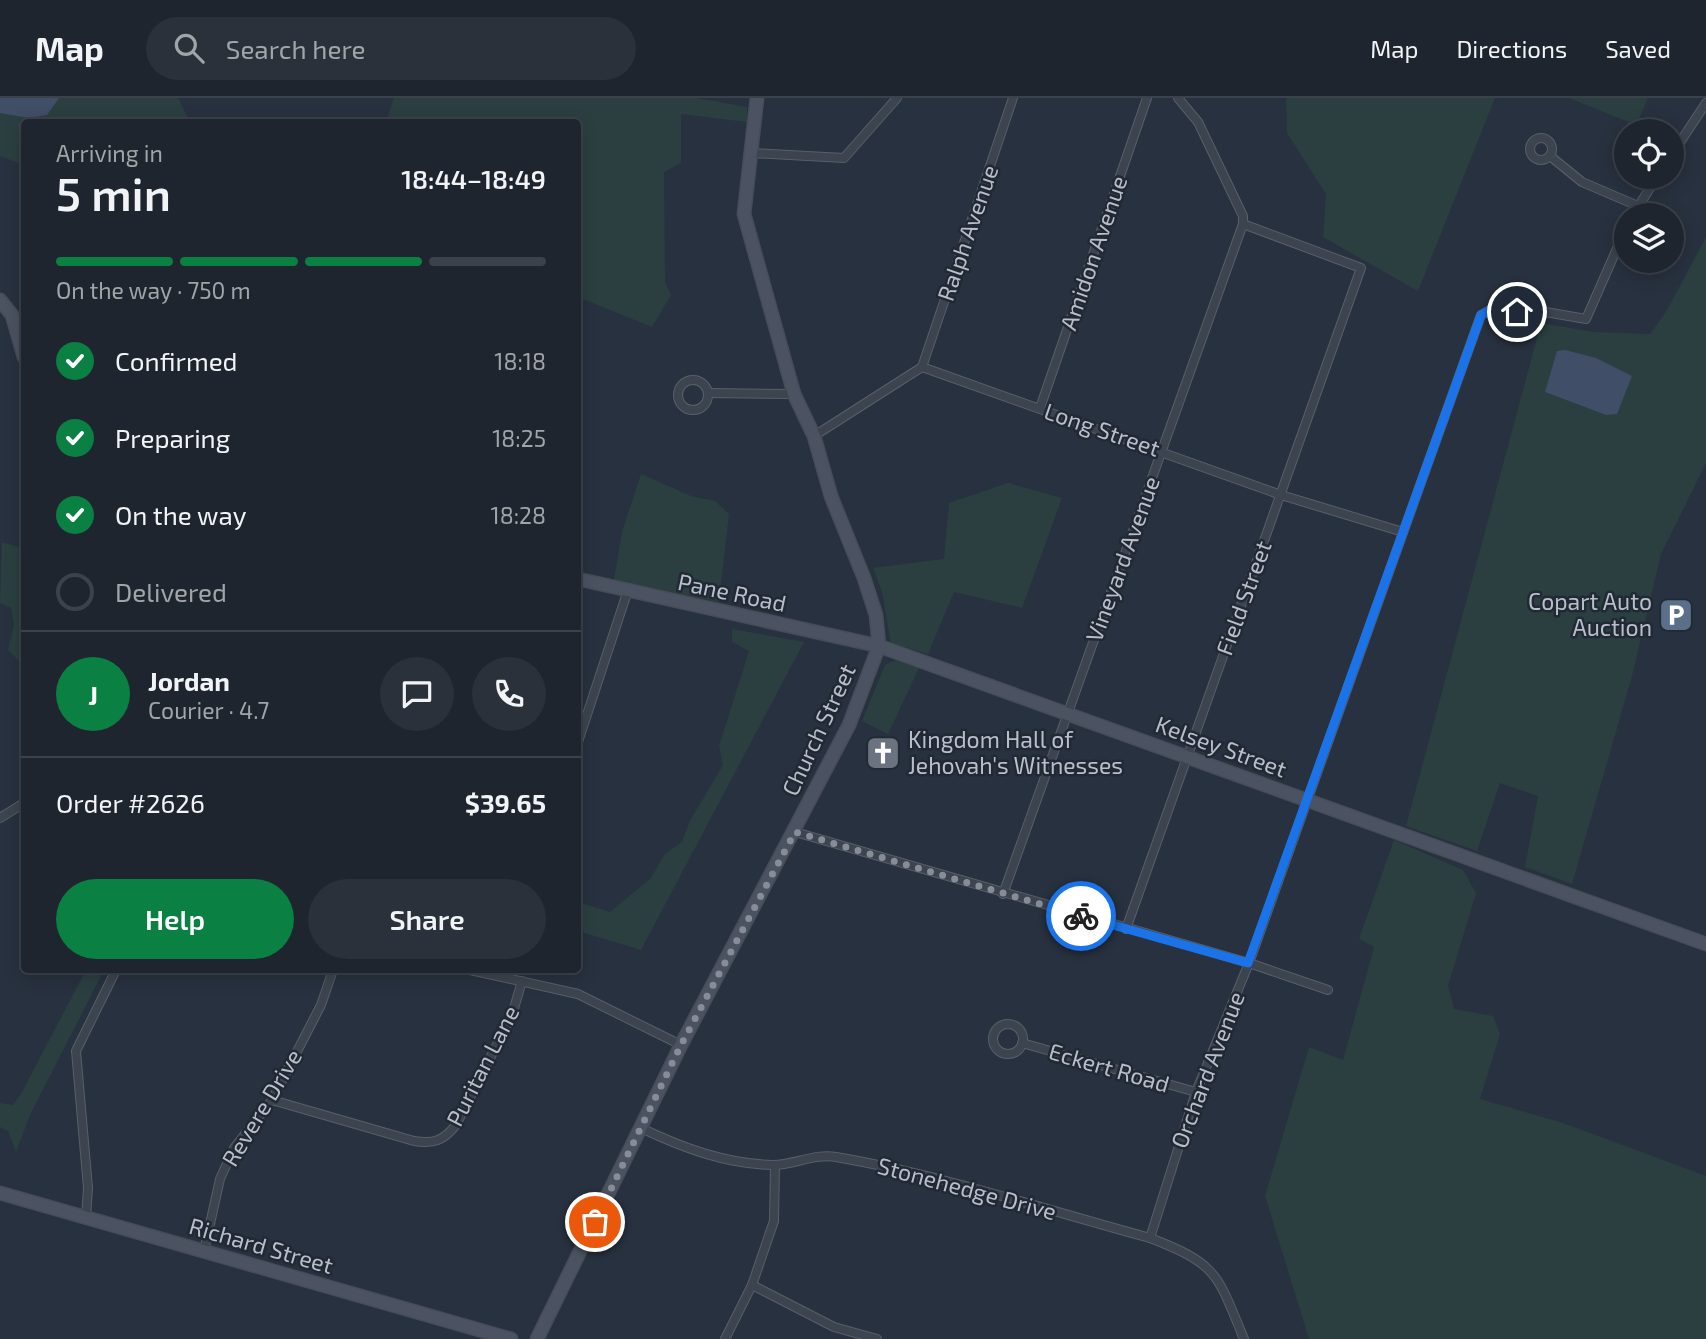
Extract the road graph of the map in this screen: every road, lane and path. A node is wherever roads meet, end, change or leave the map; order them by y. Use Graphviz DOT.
graph roads {
  1 [pos="757,98"];
  2 [pos="897,98"];
  3 [pos="1013,98"];
  4 [pos="1147,98"];
  5 [pos="1178,98"];
  6 [pos="1706,103"];
  7 [pos="1684,136"];
  8 [pos="751,153"];
  9 [pos="1550,156"];
  10 [pos="1632,203"];
  11 [pos="1243,224"];
  12 [pos="1614,249"];
  13 [pos="0,300"];
  14 [pos="21,346"];
  15 [pos="922,368"];
  16 [pos="708,393"];
  17 [pos="794,394"];
  18 [pos="1040,408"];
  19 [pos="814,436"];
  20 [pos="1162,450"];
  21 [pos="1281,495"];
  22 [pos="1403,532"];
  23 [pos="581,580"];
  24 [pos="627,593"];
  25 [pos="878,646"];
  26 [pos="1068,713"];
  27 [pos="581,733"];
  28 [pos="1188,757"];
  29 [pos="1307,801"];
  30 [pos="21,805"];
  31 [pos="0,818"];
  32 [pos="795,832"];
  33 [pos="1003,894"];
  34 [pos="1126,929"];
  35 [pos="1706,944"];
  36 [pos="1248,963"];
  37 [pos="115,973"];
  38 [pos="332,973"];
  39 [pos="484,973"];
  40 [pos="522,981"];
  41 [pos="1328,990"];
  42 [pos="1022,1043"];
  43 [pos="681,1045"];
  44 [pos="1196,1092"];
  45 [pos="272,1100"];
  46 [pos="641,1128"];
  47 [pos="775,1165"];
  48 [pos="0,1193"];
  49 [pos="86,1217"];
  50 [pos="1150,1238"];
  51 [pos="204,1251"];
  52 [pos="752,1284"];
  53 [pos="511,1339"];
  54 [pos="537,1339"];
  55 [pos="725,1339"];
  56 [pos="877,1339"];
  57 [pos="1244,1339"];
  1 -- 8 [label="street, Church Street"];
  2 -- 8 [label="street"];
  3 -- 15 [label="street, Ralph Avenue"];
  4 -- 18 [label="street, Amidon Avenue"];
  5 -- 11 [label="street"];
  6 -- 7 [label="street"];
  8 -- 17 [label="street, Church Street"];
  9 -- 10 [label="street"];
  11 -- 20 [label="street, Vineyard Avenue"];
  11 -- 21 [label="street, Field Street"];
  12 -- 22 [label="street, Orchard Avenue"];
  13 -- 14 [label="street"];
  15 -- 18 [label="street, Long Street"];
  15 -- 19 [label="street"];
  16 -- 17 [label="street"];
  17 -- 19 [label="street, Church Street"];
  18 -- 20 [label="street, Long Street"];
  19 -- 25 [label="street, Church Street"];
  20 -- 21 [label="street, Long Street"];
  20 -- 26 [label="street, Vineyard Avenue"];
  21 -- 22 [label="street, Long Street"];
  21 -- 28 [label="street, Field Street"];
  22 -- 29 [label="street, Orchard Avenue"];
  23 -- 24 [label="street, Pane Road"];
  24 -- 25 [label="street, Pane Road"];
  24 -- 27 [label="street"];
  25 -- 26 [label="street, Kelsey Street"];
  25 -- 32 [label="street, Church Street"];
  26 -- 28 [label="street, Kelsey Street"];
  26 -- 33 [label="street, Vineyard Avenue"];
  28 -- 29 [label="street, Kelsey Street"];
  28 -- 34 [label="street, Field Street"];
  29 -- 35 [label="street, Kelsey Street"];
  29 -- 36 [label="street, Orchard Avenue"];
  30 -- 31 [label="street"];
  32 -- 33 [label="street"];
  32 -- 43 [label="street, Church Street"];
  33 -- 34 [label="street"];
  34 -- 36 [label="street"];
  36 -- 41 [label="street"];
  36 -- 44 [label="street, Orchard Avenue"];
  37 -- 49 [label="street"];
  38 -- 45 [label="street, Revere Drive"];
  39 -- 40 [label="street"];
  40 -- 43 [label="street"];
  40 -- 45 [label="street, Puritan Lane"];
  42 -- 44 [label="street, Eckert Road"];
  43 -- 46 [label="street, Church Street"];
  44 -- 50 [label="street, Orchard Avenue"];
  45 -- 51 [label="street, Revere Drive"];
  46 -- 47 [label="street, Stonehedge Drive"];
  46 -- 54 [label="street, Church Street"];
  47 -- 50 [label="street, Stonehedge Drive"];
  47 -- 52 [label="street"];
  48 -- 49 [label="street, Richard Street"];
  49 -- 51 [label="street, Richard Street"];
  50 -- 57 [label="street, Stonehedge Drive"];
  51 -- 53 [label="street, Richard Street"];
  52 -- 55 [label="street"];
  52 -- 56 [label="street"];
}
